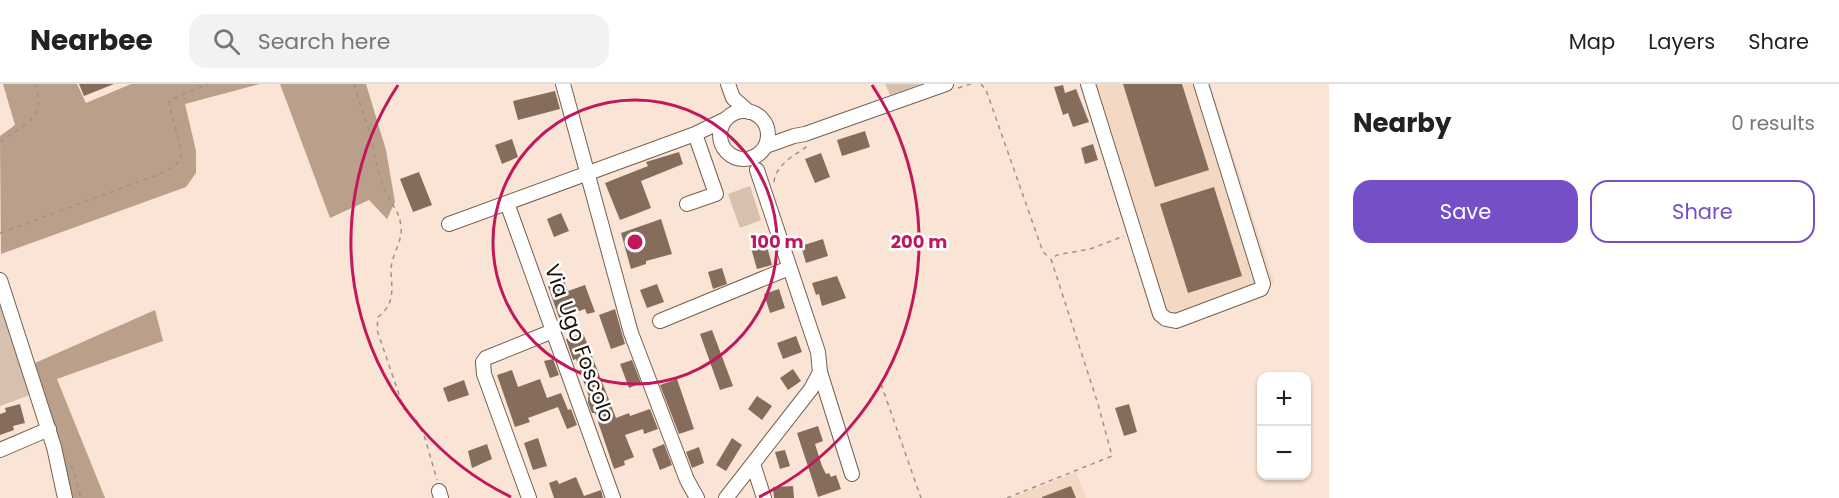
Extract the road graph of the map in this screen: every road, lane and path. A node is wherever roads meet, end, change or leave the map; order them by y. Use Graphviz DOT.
graph roads {
  1 [pos="35,84"];
  2 [pos="208,84"];
  3 [pos="354,84"];
  4 [pos="563,84"];
  5 [pos="728,84"];
  6 [pos="946,84"];
  7 [pos="981,84"];
  8 [pos="1088,84"];
  9 [pos="1201,84"];
  10 [pos="733,98"];
  11 [pos="748,112"];
  12 [pos="727,118"];
  13 [pos="765,123"];
  14 [pos="695,134"];
  15 [pos="794,136"];
  16 [pos="0,142"];
  17 [pos="721,143"];
  18 [pos="763,149"];
  19 [pos="741,159"];
  20 [pos="758,170"];
  21 [pos="588,174"];
  22 [pos="507,203"];
  23 [pos="687,204"];
  24 [pos="449,224"];
  25 [pos="1134,232"];
  26 [pos="0,233"];
  27 [pos="1051,259"];
  28 [pos="789,268"];
  29 [pos="0,280"];
  30 [pos="660,321"];
  31 [pos="553,331"];
  32 [pos="820,372"];
  33 [pos="881,384"];
  34 [pos="49,429"];
  35 [pos="0,450"];
  36 [pos="753,464"];
  37 [pos="852,474"];
  38 [pos="440,495"];
  39 [pos="65,498"];
  40 [pos="529,498"];
  41 [pos="614,498"];
  42 [pos="697,498"];
  43 [pos="726,498"];
  44 [pos="764,498"];
  45 [pos="921,498"];
  46 [pos="1007,498"];
  1 -- 16 [label="path"];
  2 -- 26 [label="path"];
  3 -- 38 [label="path"];
  4 -- 21 [label="street"];
  5 -- 10 [label="street"];
  6 -- 15 [label="street"];
  7 -- 27 [label="path"];
  8 -- 25 [label="street"];
  9 -- 25 [label="street"];
  10 -- 11 [label="street"];
  10 -- 12 [label="street"];
  11 -- 12 [label="street"];
  11 -- 13 [label="street"];
  12 -- 14 [label="street"];
  12 -- 17 [label="street"];
  13 -- 15 [label="street"];
  13 -- 18 [label="street"];
  14 -- 17 [label="street"];
  14 -- 21 [label="street"];
  14 -- 23 [label="street"];
  15 -- 18 [label="street"];
  17 -- 19 [label="street"];
  18 -- 19 [label="street"];
  18 -- 20 [label="street"];
  19 -- 20 [label="street"];
  20 -- 28 [label="street"];
  21 -- 22 [label="street"];
  21 -- 42 [label="street"];
  22 -- 24 [label="street"];
  22 -- 31 [label="street, Via Ugo Foscolo"];
  25 -- 27 [label="path"];
  27 -- 46 [label="path"];
  28 -- 30 [label="street"];
  28 -- 32 [label="street"];
  29 -- 34 [label="street"];
  31 -- 40 [label="street"];
  31 -- 41 [label="street, Via Ugo Foscolo"];
  32 -- 36 [label="street"];
  32 -- 37 [label="street"];
  33 -- 45 [label="path"];
  34 -- 35 [label="street"];
  34 -- 39 [label="street"];
  36 -- 43 [label="street"];
  36 -- 44 [label="street"];
}
